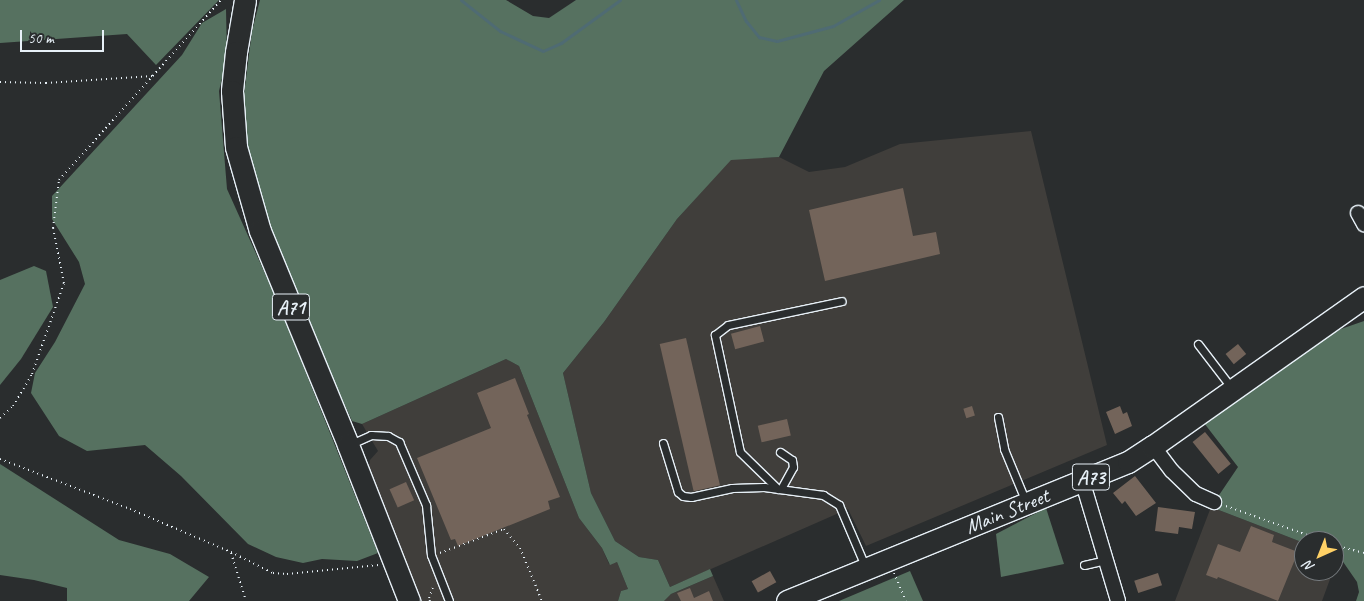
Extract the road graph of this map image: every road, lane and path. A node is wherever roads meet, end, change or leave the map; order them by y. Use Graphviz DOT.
graph roads {
  1 [pos="221,0"];
  2 [pos="245,0"];
  3 [pos="153,76"];
  4 [pos="0,82"];
  5 [pos="1364,216"];
  6 [pos="1364,224"];
  7 [pos="1364,297"];
  8 [pos="842,301"];
  9 [pos="1198,344"];
  10 [pos="1233,390"];
  11 [pos="998,417"];
  12 [pos="0,418"];
  13 [pos="663,443"];
  14 [pos="348,445"];
  15 [pos="1153,446"];
  16 [pos="780,452"];
  17 [pos="0,459"];
  18 [pos="1082,480"];
  19 [pos="780,489"];
  20 [pos="1214,502"];
  21 [pos="1026,503"];
  22 [pos="1296,531"];
  23 [pos="1344,548"];
  24 [pos="231,552"];
  25 [pos="1364,553"];
  26 [pos="432,555"];
  27 [pos="888,560"];
  28 [pos="1106,560"];
  29 [pos="394,564"];
  30 [pos="1084,565"];
  31 [pos="866,569"];
  32 [pos="430,578"];
  33 [pos="246,601"];
  34 [pos="409,601"];
  35 [pos="430,601"];
  36 [pos="449,601"];
  37 [pos="542,601"];
  38 [pos="787,601"];
  39 [pos="906,601"];
  40 [pos="1118,601"];
  1 -- 3 [label="path"];
  2 -- 14 [label="main road, A71"];
  3 -- 4 [label="path"];
  3 -- 12 [label="path"];
  5 -- 6 [label="street"];
  7 -- 10 [label="main road, Main Street / A73"];
  8 -- 19 [label="lane"];
  9 -- 10 [label="lane"];
  10 -- 15 [label="main road, Main Street / A73"];
  11 -- 21 [label="lane"];
  13 -- 19 [label="lane"];
  14 -- 26 [label="lane"];
  14 -- 29 [label="main road, A71"];
  15 -- 18 [label="main road, Main Street / A73"];
  15 -- 20 [label="street"];
  16 -- 19 [label="lane"];
  17 -- 24 [label="path"];
  18 -- 21 [label="main road, Main Street / A73"];
  18 -- 28 [label="street"];
  19 -- 31 [label="lane"];
  20 -- 22 [label="path"];
  21 -- 27 [label="main road, Main Street / A73"];
  23 -- 25 [label="path"];
  24 -- 29 [label="path"];
  24 -- 33 [label="path"];
  26 -- 36 [label="lane"];
  26 -- 37 [label="path"];
  27 -- 31 [label="main road, Main Street / A73"];
  27 -- 39 [label="path"];
  28 -- 30 [label="lane"];
  28 -- 40 [label="street"];
  29 -- 34 [label="main road, A71"];
  31 -- 38 [label="main road, Main Street / A73"];
  32 -- 35 [label="path"];
}
